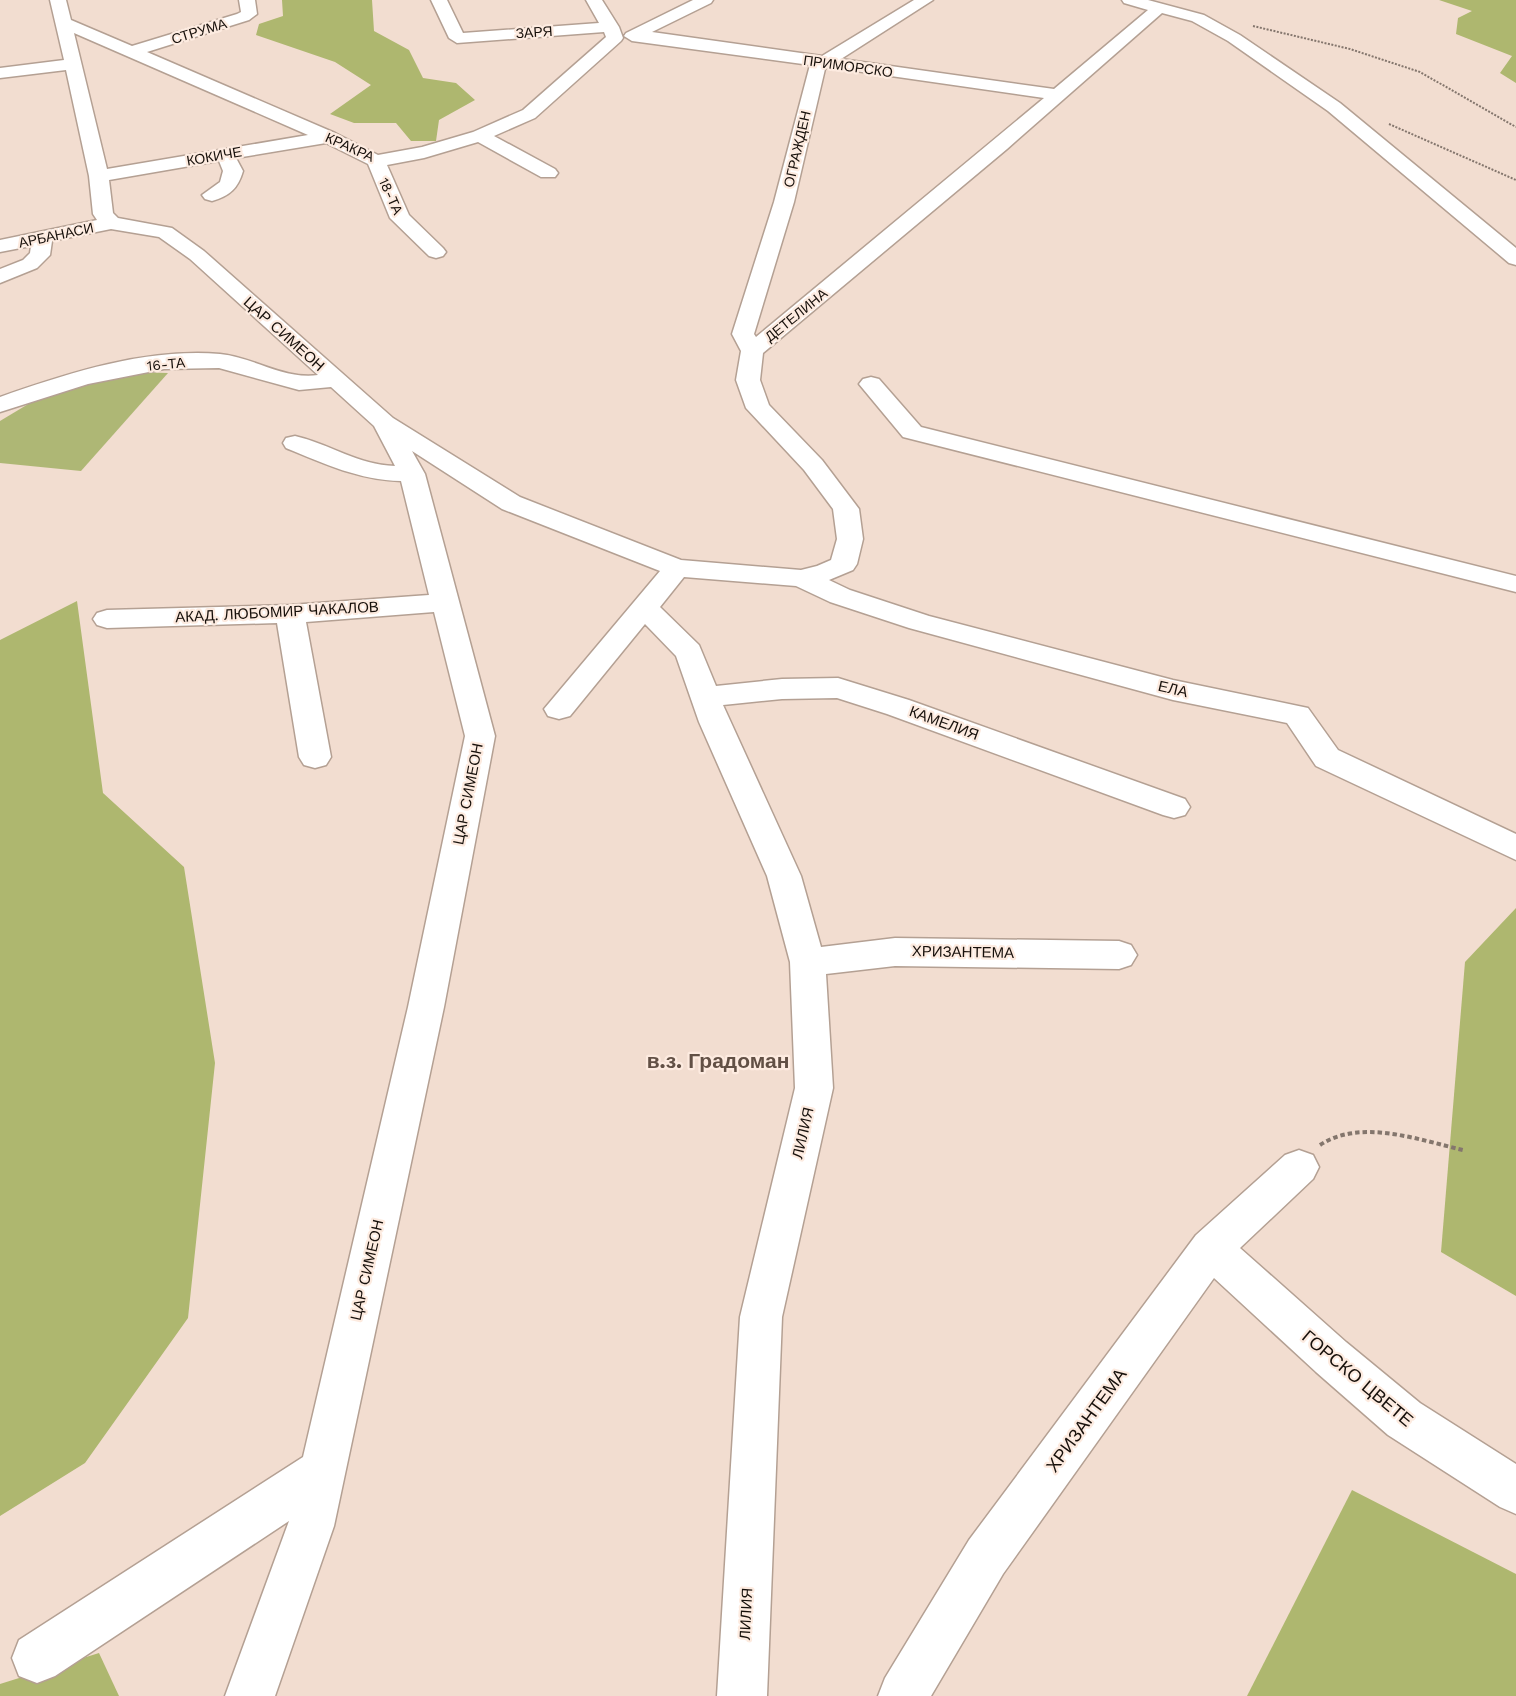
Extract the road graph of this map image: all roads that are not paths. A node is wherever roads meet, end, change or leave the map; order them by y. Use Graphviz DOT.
graph roads {
  1 [pos="58,0"];
  2 [pos="247,0"];
  3 [pos="439,0"];
  4 [pos="594,0"];
  5 [pos="705,0"];
  6 [pos="925,0"];
  7 [pos="1130,0"];
  8 [pos="1159,8"];
  9 [pos="65,23"];
  10 [pos="613,32"];
  11 [pos="636,35"];
  12 [pos="134,51"];
  13 [pos="823,62"];
  14 [pos="74,64"];
  15 [pos="0,73"];
  16 [pos="1059,95"];
  17 [pos="480,136"];
  18 [pos="328,137"];
  19 [pos="225,154"];
  20 [pos="376,161"];
  21 [pos="548,173"];
  22 [pos="99,176"];
  23 [pos="213,195"];
  24 [pos="111,223"];
  25 [pos="42,238"];
  26 [pos="0,246"];
  27 [pos="436,252"];
  28 [pos="1516,259"];
  29 [pos="0,277"];
  30 [pos="752,351"];
  31 [pos="334,379"];
  32 [pos="871,384"];
  33 [pos="45,389"];
  34 [pos="0,405"];
  35 [pos="0,414"];
  36 [pos="384,422"];
  37 [pos="295,443"];
  38 [pos="412,474"];
  39 [pos="677,568"];
  40 [pos="801,578"];
  41 [pos="1516,584"];
  42 [pos="446,602"];
  43 [pos="644,607"];
  44 [pos="290,614"];
  45 [pos="106,620"];
  46 [pos="705,697"];
  47 [pos="559,709"];
  48 [pos="315,758"];
  49 [pos="1174,807"];
  50 [pos="1516,848"];
  51 [pos="1119,955"];
  52 [pos="808,962"];
  53 [pos="1299,1167"];
  54 [pos="1211,1248"];
  55 [pos="322,1472"];
  56 [pos="1516,1491"];
  57 [pos="37,1658"];
  58 [pos="250,1696"];
  59 [pos="742,1696"];
  60 [pos="903,1696"];
  1 -- 9 [label="street"];
  2 -- 12 [label="street, СТРУМА"];
  3 -- 10 [label="street, ЗАРЯ"];
  4 -- 10 [label="street"];
  5 -- 11 [label="street"];
  6 -- 13 [label="street"];
  7 -- 8 [label="street"];
  8 -- 16 [label="street, ДЕТЕЛИНА"];
  8 -- 28 [label="street"];
  9 -- 12 [label="street, КРАКРА"];
  9 -- 14 [label="street"];
  10 -- 11 [label="street, ЗАРЯ"];
  10 -- 17 [label="street, КРАКРА"];
  11 -- 13 [label="street, ПРИМОРСКО"];
  12 -- 18 [label="street, КРАКРА"];
  13 -- 16 [label="street, ПРИМОРСКО"];
  13 -- 30 [label="street, ОГРАЖДЕН"];
  14 -- 15 [label="street"];
  14 -- 22 [label="street"];
  16 -- 30 [label="street, ДЕТЕЛИНА"];
  17 -- 20 [label="street, КРАКРА"];
  17 -- 21 [label="street"];
  18 -- 19 [label="street, КОКИЧЕ"];
  18 -- 20 [label="street, КРАКРА"];
  19 -- 22 [label="street, КОКИЧЕ"];
  19 -- 23 [label="street"];
  20 -- 27 [label="street, 18-ТА"];
  22 -- 24 [label="street"];
  24 -- 25 [label="street, АРБАНАСИ"];
  24 -- 31 [label="street, ЦАР СИМЕОН"];
  25 -- 26 [label="street, АРБАНАСИ"];
  25 -- 29 [label="street"];
  30 -- 40 [label="street, ДЕТЕЛИНА"];
  31 -- 33 [label="street, 16-ТА"];
  31 -- 36 [label="street, ЦАР СИМЕОН"];
  32 -- 41 [label="street"];
  33 -- 34 [label="street, 16-ТА"];
  33 -- 35 [label="street"];
  36 -- 38 [label="street, ЦАР СИМЕОН"];
  36 -- 39 [label="street, ДЕТЕЛИНА"];
  37 -- 38 [label="street"];
  38 -- 42 [label="street, ЦАР СИМЕОН"];
  39 -- 40 [label="street, ДЕТЕЛИНА"];
  39 -- 43 [label="street"];
  40 -- 50 [label="street, ЕЛА"];
  42 -- 44 [label="street, АКАД. ЛЮБОМИР ЧАКАЛОВ"];
  42 -- 55 [label="street, ЦАР СИМЕОН"];
  43 -- 46 [label="street, ЛИЛИЯ"];
  43 -- 47 [label="street"];
  44 -- 45 [label="street, АКАД. ЛЮБОМИР ЧАКАЛОВ"];
  44 -- 48 [label="street"];
  46 -- 49 [label="street, КАМЕЛИЯ"];
  46 -- 52 [label="street, ЛИЛИЯ"];
  51 -- 52 [label="street, ХРИЗАНТЕМА"];
  52 -- 59 [label="street, ЛИЛИЯ"];
  53 -- 54 [label="street, ХРИЗАНТЕМА"];
  54 -- 56 [label="street, ГОРСКО ЦВЕТЕ"];
  54 -- 60 [label="street, ХРИЗАНТЕМА"];
  55 -- 57 [label="street"];
  55 -- 58 [label="street, ЦАР СИМЕОН"];
}
